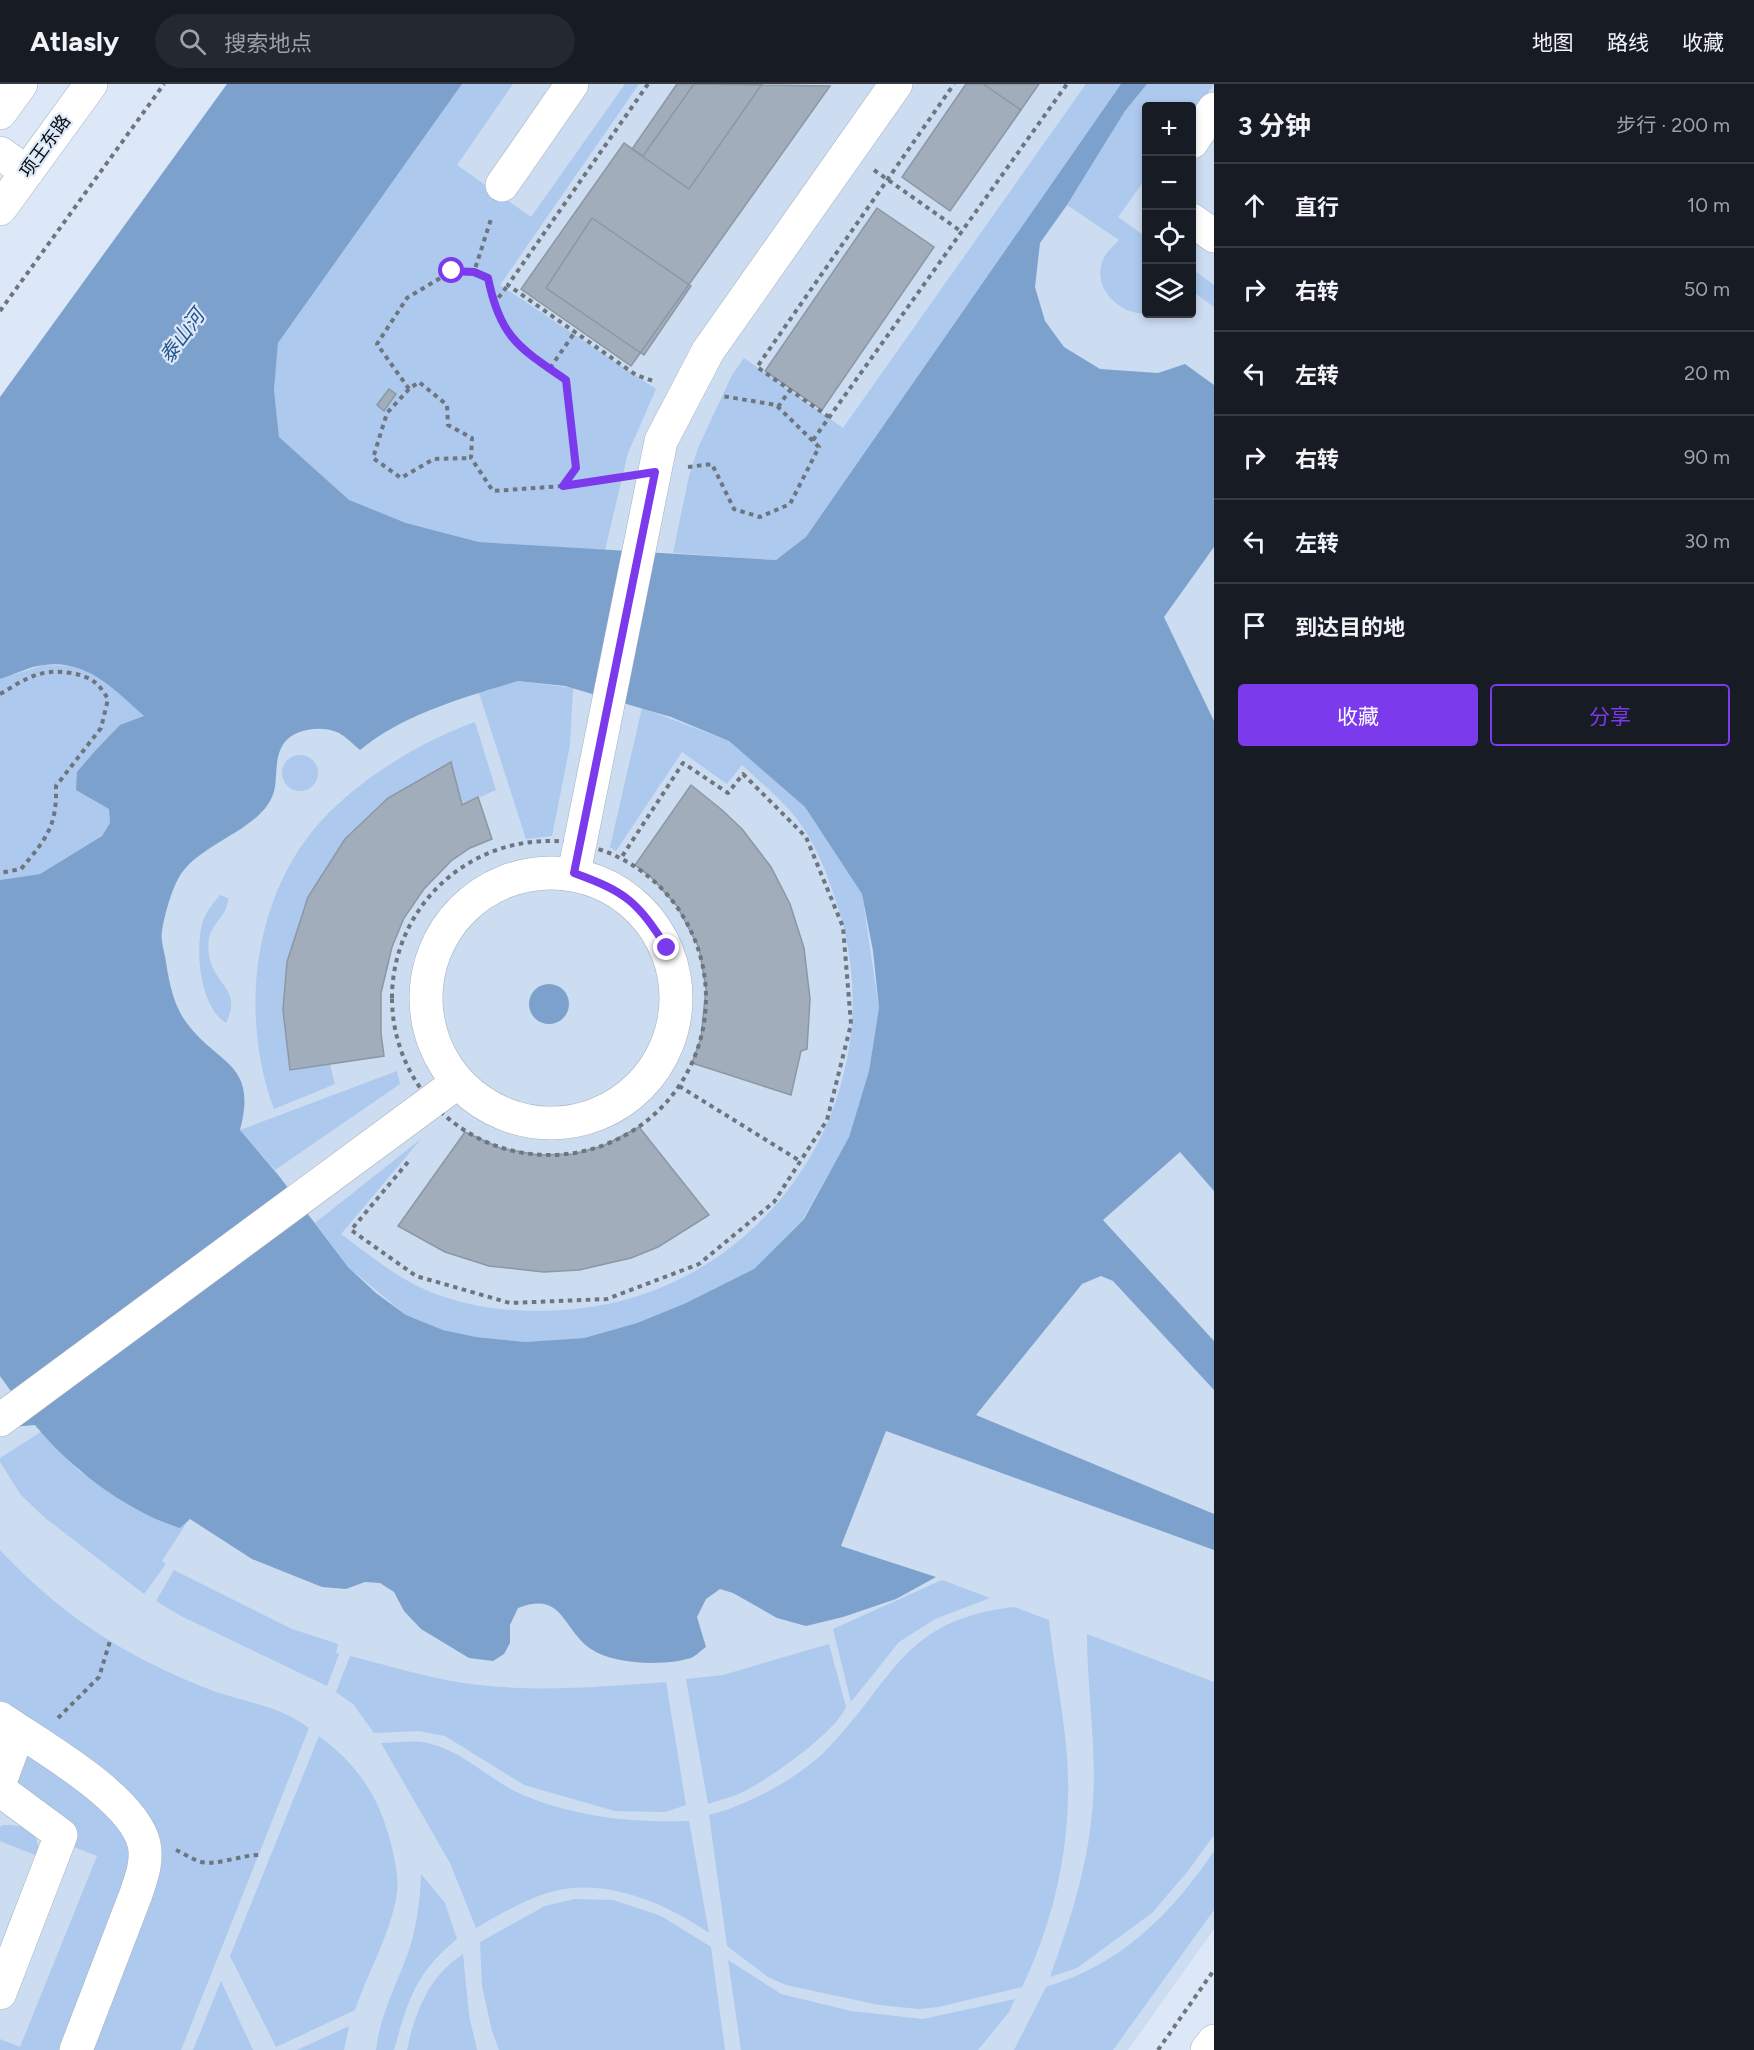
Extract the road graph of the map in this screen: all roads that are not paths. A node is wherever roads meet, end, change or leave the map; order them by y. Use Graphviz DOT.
graph roads {
  1 [pos="21,84"];
  2 [pos="91,84"];
  3 [pos="572,84"];
  4 [pos="889,87"];
  5 [pos="1214,109"];
  6 [pos="0,113"];
  7 [pos="1196,135"];
  8 [pos="0,153"];
  9 [pos="27,172"];
  10 [pos="502,185"];
  11 [pos="0,209"];
  12 [pos="1196,223"];
  13 [pos="1214,236"];
  14 [pos="577,858"];
  15 [pos="458,1082"];
  16 [pos="0,1420"];
  17 [pos="19,1732"];
  18 [pos="0,1782"];
  19 [pos="0,1790"];
  20 [pos="0,1993"];
  21 [pos="1214,2041"];
  22 [pos="76,2050"];
  23 [pos="1207,2050"];
  1 -- 6 [label="main road"];
  2 -- 9 [label="main road, 项王东路"];
  3 -- 10 [label="main road"];
  4 -- 14 [label="main road"];
  5 -- 7 [label="main road"];
  8 -- 9 [label="main road"];
  9 -- 11 [label="main road, 项王东路"];
  12 -- 13 [label="main road"];
  14 -- 15 [label="main road"];
  14 -- 15 [label="main road"];
  15 -- 16 [label="main road"];
  17 -- 18 [label="main road"];
  17 -- 22 [label="main road"];
  19 -- 20 [label="main road"];
  21 -- 23 [label="main road"];
}
